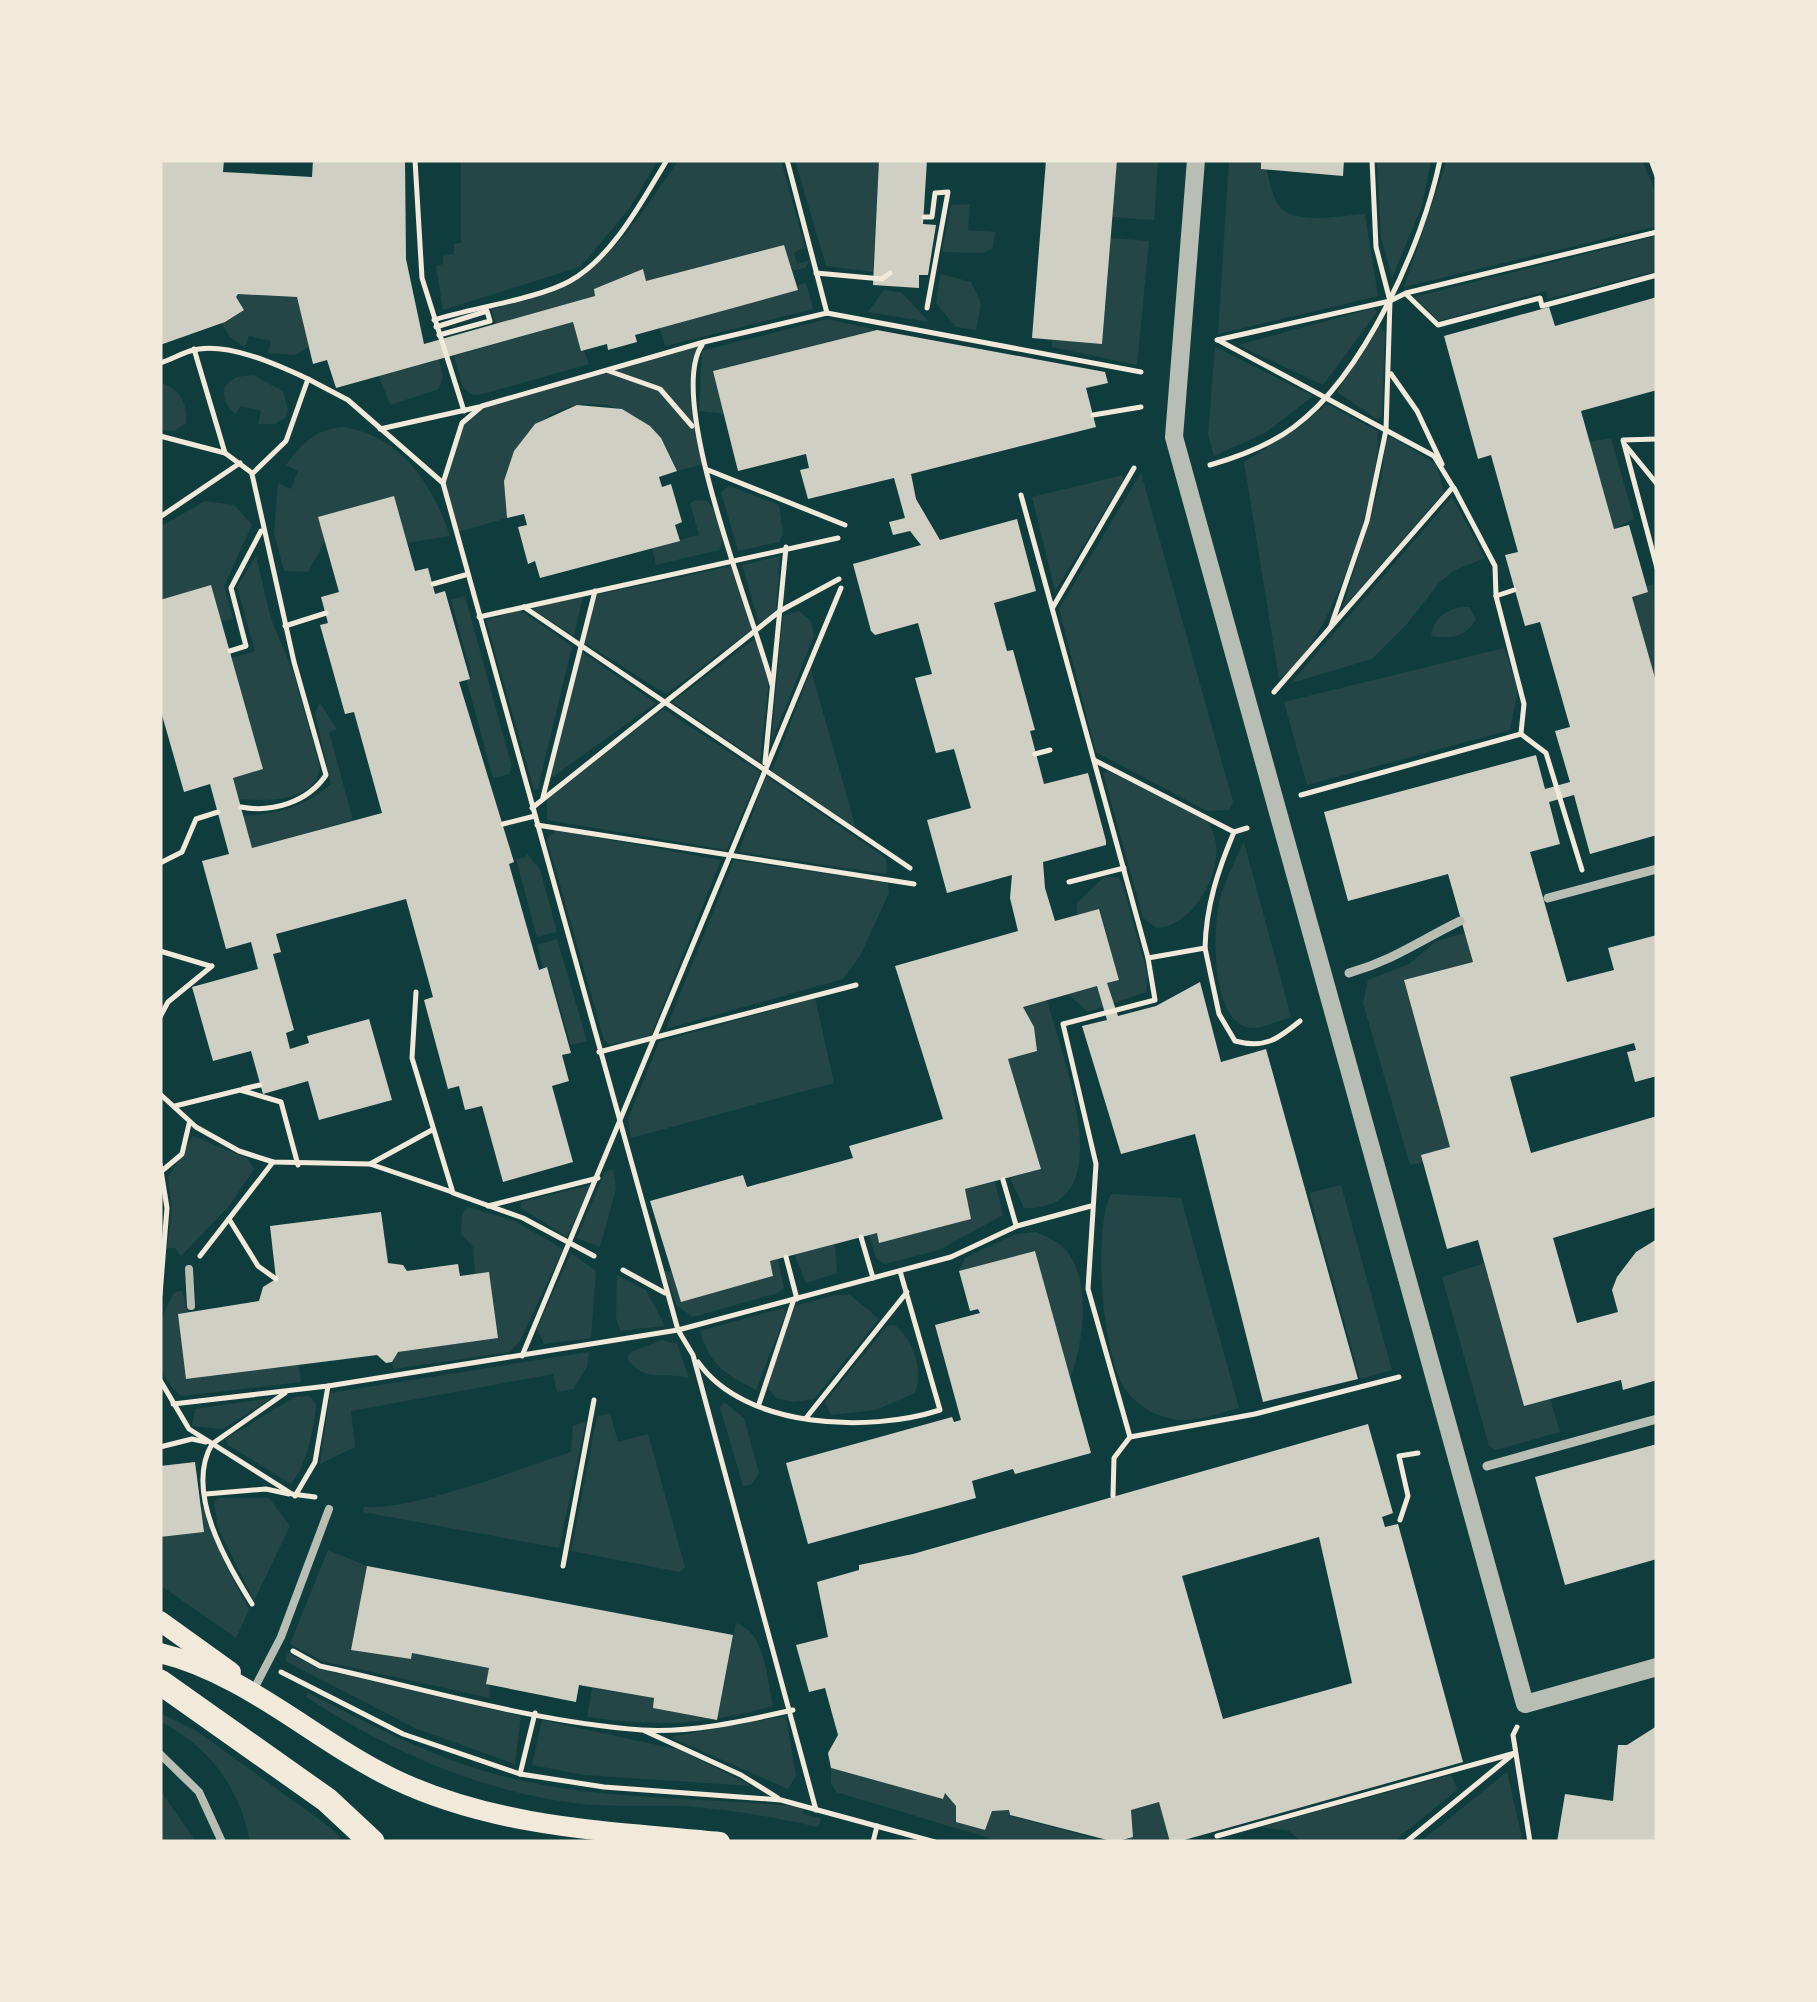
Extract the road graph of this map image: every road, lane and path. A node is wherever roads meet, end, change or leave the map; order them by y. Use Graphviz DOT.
graph roads {
  1 [pos="415,160"];
  2 [pos="667,160"];
  3 [pos="787,160"];
  4 [pos="1196,160"];
  5 [pos="1372,160"];
  6 [pos="1440,160"];
  7 [pos="1651,160"];
  8 [pos="1657,176"];
  9 [pos="924,217"];
  10 [pos="1657,232"];
  11 [pos="890,273"];
  12 [pos="816,274"];
  13 [pos="1657,275"];
  14 [pos="1406,293"];
  15 [pos="1390,302"];
  16 [pos="927,308"];
  17 [pos="827,314"];
  18 [pos="435,323"];
  19 [pos="440,335"];
  20 [pos="1209,340"];
  21 [pos="1218,340"];
  22 [pos="704,342"];
  23 [pos="194,349"];
  24 [pos="160,363"];
  25 [pos="605,370"];
  26 [pos="1141,372"];
  27 [pos="1390,372"];
  28 [pos="308,380"];
  29 [pos="1327,396"];
  30 [pos="482,406"];
  31 [pos="1141,406"];
  32 [pos="464,411"];
  33 [pos="1093,415"];
  34 [pos="694,429"];
  35 [pos="380,430"];
  36 [pos="1386,430"];
  37 [pos="160,436"];
  38 [pos="1657,439"];
  39 [pos="1624,444"];
  40 [pos="225,453"];
  41 [pos="240,463"];
  42 [pos="1210,465"];
  43 [pos="1134,468"];
  44 [pos="707,470"];
  45 [pos="252,474"];
  46 [pos="442,483"];
  47 [pos="1657,484"];
  48 [pos="1453,486"];
  49 [pos="1021,496"];
  50 [pos="160,517"];
  51 [pos="844,525"];
  52 [pos="263,528"];
  53 [pos="838,538"];
  54 [pos="786,548"];
  55 [pos="735,560"];
  56 [pos="1657,568"];
  57 [pos="465,575"];
  58 [pos="839,578"];
  59 [pos="432,584"];
  60 [pos="841,588"];
  61 [pos="1514,590"];
  62 [pos="595,591"];
  63 [pos="1496,596"];
  64 [pos="524,607"];
  65 [pos="1053,607"];
  66 [pos="780,611"];
  67 [pos="326,614"];
  68 [pos="478,617"];
  69 [pos="285,626"];
  70 [pos="1330,629"];
  71 [pos="758,630"];
  72 [pos="580,644"];
  73 [pos="230,652"];
  74 [pos="772,685"];
  75 [pos="1274,692"];
  76 [pos="668,702"];
  77 [pos="1521,734"];
  78 [pos="1050,750"];
  79 [pos="1036,754"];
  80 [pos="1094,760"];
  81 [pos="764,771"];
  82 [pos="1302,795"];
  83 [pos="542,800"];
  84 [pos="240,807"];
  85 [pos="218,812"];
  86 [pos="533,812"];
  87 [pos="504,824"];
  88 [pos="537,824"];
  89 [pos="1248,828"];
  90 [pos="1234,832"];
  91 [pos="730,856"];
  92 [pos="160,863"];
  93 [pos="910,868"];
  94 [pos="1124,868"];
  95 [pos="1657,868"];
  96 [pos="1069,882"];
  97 [pos="914,884"];
  98 [pos="1588,888"];
  99 [pos="1548,898"];
  100 [pos="1460,921"];
  101 [pos="1205,948"];
  102 [pos="160,951"];
  103 [pos="1148,958"];
  104 [pos="1349,973"];
  105 [pos="856,985"];
  106 [pos="416,992"];
  107 [pos="160,1017"];
  108 [pos="1300,1021"];
  109 [pos="655,1037"];
  110 [pos="600,1052"];
  111 [pos="260,1085"];
  112 [pos="240,1090"];
  113 [pos="160,1094"];
  114 [pos="176,1106"];
  115 [pos="189,1122"];
  116 [pos="621,1124"];
  117 [pos="433,1129"];
  118 [pos="272,1162"];
  119 [pos="298,1164"];
  120 [pos="370,1164"];
  121 [pos="161,1167"];
  122 [pos="598,1178"];
  123 [pos="1003,1180"];
  124 [pos="452,1192"];
  125 [pos="1092,1206"];
  126 [pos="485,1207"];
  127 [pos="229,1219"];
  128 [pos="1016,1226"];
  129 [pos="861,1237"];
  130 [pos="569,1244"];
  131 [pos="594,1256"];
  132 [pos="786,1256"];
  133 [pos="189,1268"];
  134 [pos="623,1270"];
  135 [pos="900,1271"];
  136 [pos="873,1278"];
  137 [pos="276,1280"];
  138 [pos="161,1283"];
  139 [pos="907,1292"];
  140 [pos="161,1293"];
  141 [pos="668,1294"];
  142 [pos="795,1299"];
  143 [pos="191,1306"];
  144 [pos="678,1330"];
  145 [pos="694,1355"];
  146 [pos="522,1356"];
  147 [pos="1399,1377"];
  148 [pos="160,1380"];
  149 [pos="328,1386"];
  150 [pos="287,1392"];
  151 [pos="594,1400"];
  152 [pos="174,1404"];
  153 [pos="759,1404"];
  154 [pos="806,1418"];
  155 [pos="1657,1419"];
  156 [pos="1130,1437"];
  157 [pos="212,1444"];
  158 [pos="160,1447"];
  159 [pos="1418,1452"];
  160 [pos="1487,1466"];
  161 [pos="205,1494"];
  162 [pos="292,1494"];
  163 [pos="1113,1496"];
  164 [pos="329,1509"];
  165 [pos="1400,1520"];
  166 [pos="563,1566"];
  167 [pos="252,1604"];
  168 [pos="160,1621"];
  169 [pos="290,1648"];
  170 [pos="160,1652"];
  171 [pos="268,1663"];
  172 [pos="1657,1667"];
  173 [pos="160,1682"];
  174 [pos="254,1688"];
  175 [pos="160,1701"];
  176 [pos="194,1706"];
  177 [pos="276,1707"];
  178 [pos="793,1710"];
  179 [pos="535,1712"];
  180 [pos="642,1730"];
  181 [pos="1513,1736"];
  182 [pos="1515,1752"];
  183 [pos="160,1754"];
  184 [pos="520,1774"];
  185 [pos="781,1800"];
  186 [pos="816,1810"];
  187 [pos="877,1826"];
  188 [pos="1217,1836"];
  189 [pos="222,1842"];
  190 [pos="372,1842"];
  191 [pos="720,1842"];
  192 [pos="873,1842"];
  193 [pos="935,1842"];
  194 [pos="1406,1842"];
  195 [pos="1530,1842"];
  1 -- 18 [label="path"];
  2 -- 18 [label="path"];
  3 -- 12 [label="path"];
  4 -- 172 [label="street"];
  5 -- 15 [label="path"];
  6 -- 15 [label="path"];
  7 -- 8 [label="path"];
  9 -- 16 [label="path"];
  10 -- 14 [label="path"];
  11 -- 12 [label="path"];
  12 -- 17 [label="path"];
  13 -- 14 [label="path"];
  14 -- 15 [label="path"];
  15 -- 21 [label="path"];
  15 -- 27 [label="path"];
  15 -- 29 [label="path"];
  17 -- 22 [label="path"];
  17 -- 26 [label="path"];
  18 -- 19 [label="path"];
  18 -- 19 [label="path"];
  19 -- 32 [label="path"];
  20 -- 21 [label="path"];
  21 -- 29 [label="path"];
  22 -- 25 [label="path"];
  22 -- 34 [label="path"];
  23 -- 24 [label="path"];
  23 -- 28 [label="path"];
  23 -- 40 [label="path"];
  25 -- 30 [label="path"];
  25 -- 34 [label="path"];
  27 -- 36 [label="path"];
  27 -- 48 [label="path"];
  28 -- 35 [label="path"];
  28 -- 45 [label="path"];
  29 -- 36 [label="path"];
  29 -- 42 [label="path"];
  30 -- 32 [label="path"];
  30 -- 46 [label="path"];
  31 -- 33 [label="path"];
  32 -- 35 [label="path"];
  34 -- 44 [label="path"];
  35 -- 46 [label="path"];
  36 -- 48 [label="path"];
  36 -- 70 [label="path"];
  37 -- 40 [label="path"];
  38 -- 39 [label="path"];
  39 -- 47 [label="path"];
  39 -- 56 [label="path"];
  40 -- 41 [label="path"];
  41 -- 45 [label="path"];
  41 -- 50 [label="path"];
  43 -- 65 [label="path"];
  44 -- 51 [label="path"];
  44 -- 55 [label="path"];
  45 -- 52 [label="path"];
  46 -- 57 [label="path"];
  48 -- 63 [label="path"];
  48 -- 70 [label="path"];
  49 -- 65 [label="path"];
  52 -- 69 [label="path"];
  52 -- 73 [label="path"];
  53 -- 54 [label="path"];
  54 -- 55 [label="path"];
  54 -- 66 [label="path"];
  55 -- 62 [label="path"];
  55 -- 71 [label="path"];
  57 -- 59 [label="path"];
  57 -- 68 [label="path"];
  58 -- 66 [label="path"];
  60 -- 81 [label="path"];
  61 -- 63 [label="path"];
  62 -- 64 [label="path"];
  62 -- 72 [label="path"];
  63 -- 77 [label="path"];
  64 -- 68 [label="path"];
  64 -- 72 [label="path"];
  65 -- 80 [label="path"];
  66 -- 71 [label="path"];
  66 -- 74 [label="path"];
  67 -- 69 [label="path"];
  68 -- 86 [label="path"];
  69 -- 84 [label="path"];
  70 -- 75 [label="path"];
  71 -- 74 [label="path"];
  71 -- 76 [label="path"];
  72 -- 76 [label="path"];
  72 -- 83 [label="path"];
  74 -- 81 [label="path"];
  76 -- 81 [label="path"];
  76 -- 83 [label="path"];
  77 -- 82 [label="path"];
  77 -- 98 [label="path"];
  78 -- 79 [label="path"];
  80 -- 90 [label="path"];
  80 -- 94 [label="path"];
  81 -- 91 [label="path"];
  81 -- 93 [label="path"];
  83 -- 86 [label="path"];
  85 -- 92 [label="path"];
  86 -- 87 [label="path"];
  86 -- 88 [label="path"];
  88 -- 91 [label="path"];
  88 -- 110 [label="path"];
  89 -- 90 [label="path"];
  90 -- 101 [label="path"];
  91 -- 97 [label="path"];
  91 -- 109 [label="path"];
  94 -- 96 [label="path"];
  94 -- 103 [label="path"];
  95 -- 98 [label="street"];
  98 -- 99 [label="street"];
  100 -- 104 [label="street"];
  101 -- 103 [label="path"];
  101 -- 108 [label="path"];
  102 -- 107 [label="path"];
  103 -- 125 [label="path"];
  105 -- 109 [label="path"];
  106 -- 117 [label="path"];
  109 -- 110 [label="path"];
  109 -- 116 [label="path"];
  110 -- 116 [label="path"];
  111 -- 112 [label="path"];
  112 -- 114 [label="path"];
  112 -- 119 [label="path"];
  113 -- 114 [label="path"];
  114 -- 115 [label="path"];
  115 -- 118 [label="path"];
  115 -- 121 [label="path"];
  116 -- 122 [label="path"];
  116 -- 141 [label="path"];
  117 -- 120 [label="path"];
  117 -- 124 [label="path"];
  118 -- 119 [label="path"];
  118 -- 127 [label="path"];
  119 -- 120 [label="path"];
  120 -- 124 [label="path"];
  121 -- 138 [label="path"];
  122 -- 126 [label="path"];
  122 -- 130 [label="path"];
  123 -- 128 [label="path"];
  124 -- 126 [label="path"];
  125 -- 128 [label="path"];
  125 -- 156 [label="path"];
  126 -- 130 [label="path"];
  127 -- 133 [label="path"];
  127 -- 137 [label="path"];
  128 -- 135 [label="path"];
  129 -- 136 [label="path"];
  130 -- 131 [label="path"];
  130 -- 146 [label="path"];
  132 -- 142 [label="path"];
  133 -- 140 [label="path"];
  133 -- 143 [label="lane"];
  134 -- 141 [label="path"];
  135 -- 136 [label="path"];
  135 -- 139 [label="path"];
  136 -- 142 [label="path"];
  138 -- 140 [label="path"];
  139 -- 154 [label="path"];
  139 -- 154 [label="path"];
  141 -- 144 [label="path"];
  142 -- 144 [label="path"];
  142 -- 153 [label="path"];
  144 -- 145 [label="path"];
  144 -- 146 [label="path"];
  145 -- 153 [label="path"];
  145 -- 178 [label="path"];
  146 -- 149 [label="path"];
  147 -- 156 [label="path"];
  148 -- 152 [label="path"];
  149 -- 150 [label="path"];
  149 -- 162 [label="path"];
  150 -- 152 [label="path"];
  150 -- 157 [label="path"];
  151 -- 166 [label="path"];
  152 -- 157 [label="path"];
  153 -- 154 [label="path"];
  155 -- 160 [label="street"];
  156 -- 163 [label="path"];
  157 -- 158 [label="path"];
  157 -- 161 [label="path"];
  157 -- 162 [label="path"];
  159 -- 165 [label="path"];
  161 -- 162 [label="path"];
  161 -- 167 [label="path"];
  164 -- 171 [label="lane"];
  168 -- 174 [label="main road"];
  169 -- 179 [label="path"];
  170 -- 177 [label="main road"];
  171 -- 174 [label="lane"];
  171 -- 184 [label="path"];
  173 -- 176 [label="main road"];
  174 -- 177 [label="main road"];
  175 -- 176 [label="main road"];
  176 -- 190 [label="main road"];
  177 -- 191 [label="main road"];
  178 -- 180 [label="path"];
  178 -- 186 [label="path"];
  179 -- 180 [label="path"];
  179 -- 184 [label="path"];
  180 -- 185 [label="path"];
  181 -- 182 [label="path"];
  182 -- 188 [label="path"];
  182 -- 194 [label="path"];
  182 -- 195 [label="path"];
  183 -- 189 [label="lane"];
  184 -- 185 [label="path"];
  185 -- 186 [label="path"];
  186 -- 187 [label="path"];
  187 -- 192 [label="path"];
  187 -- 193 [label="path"];
}
